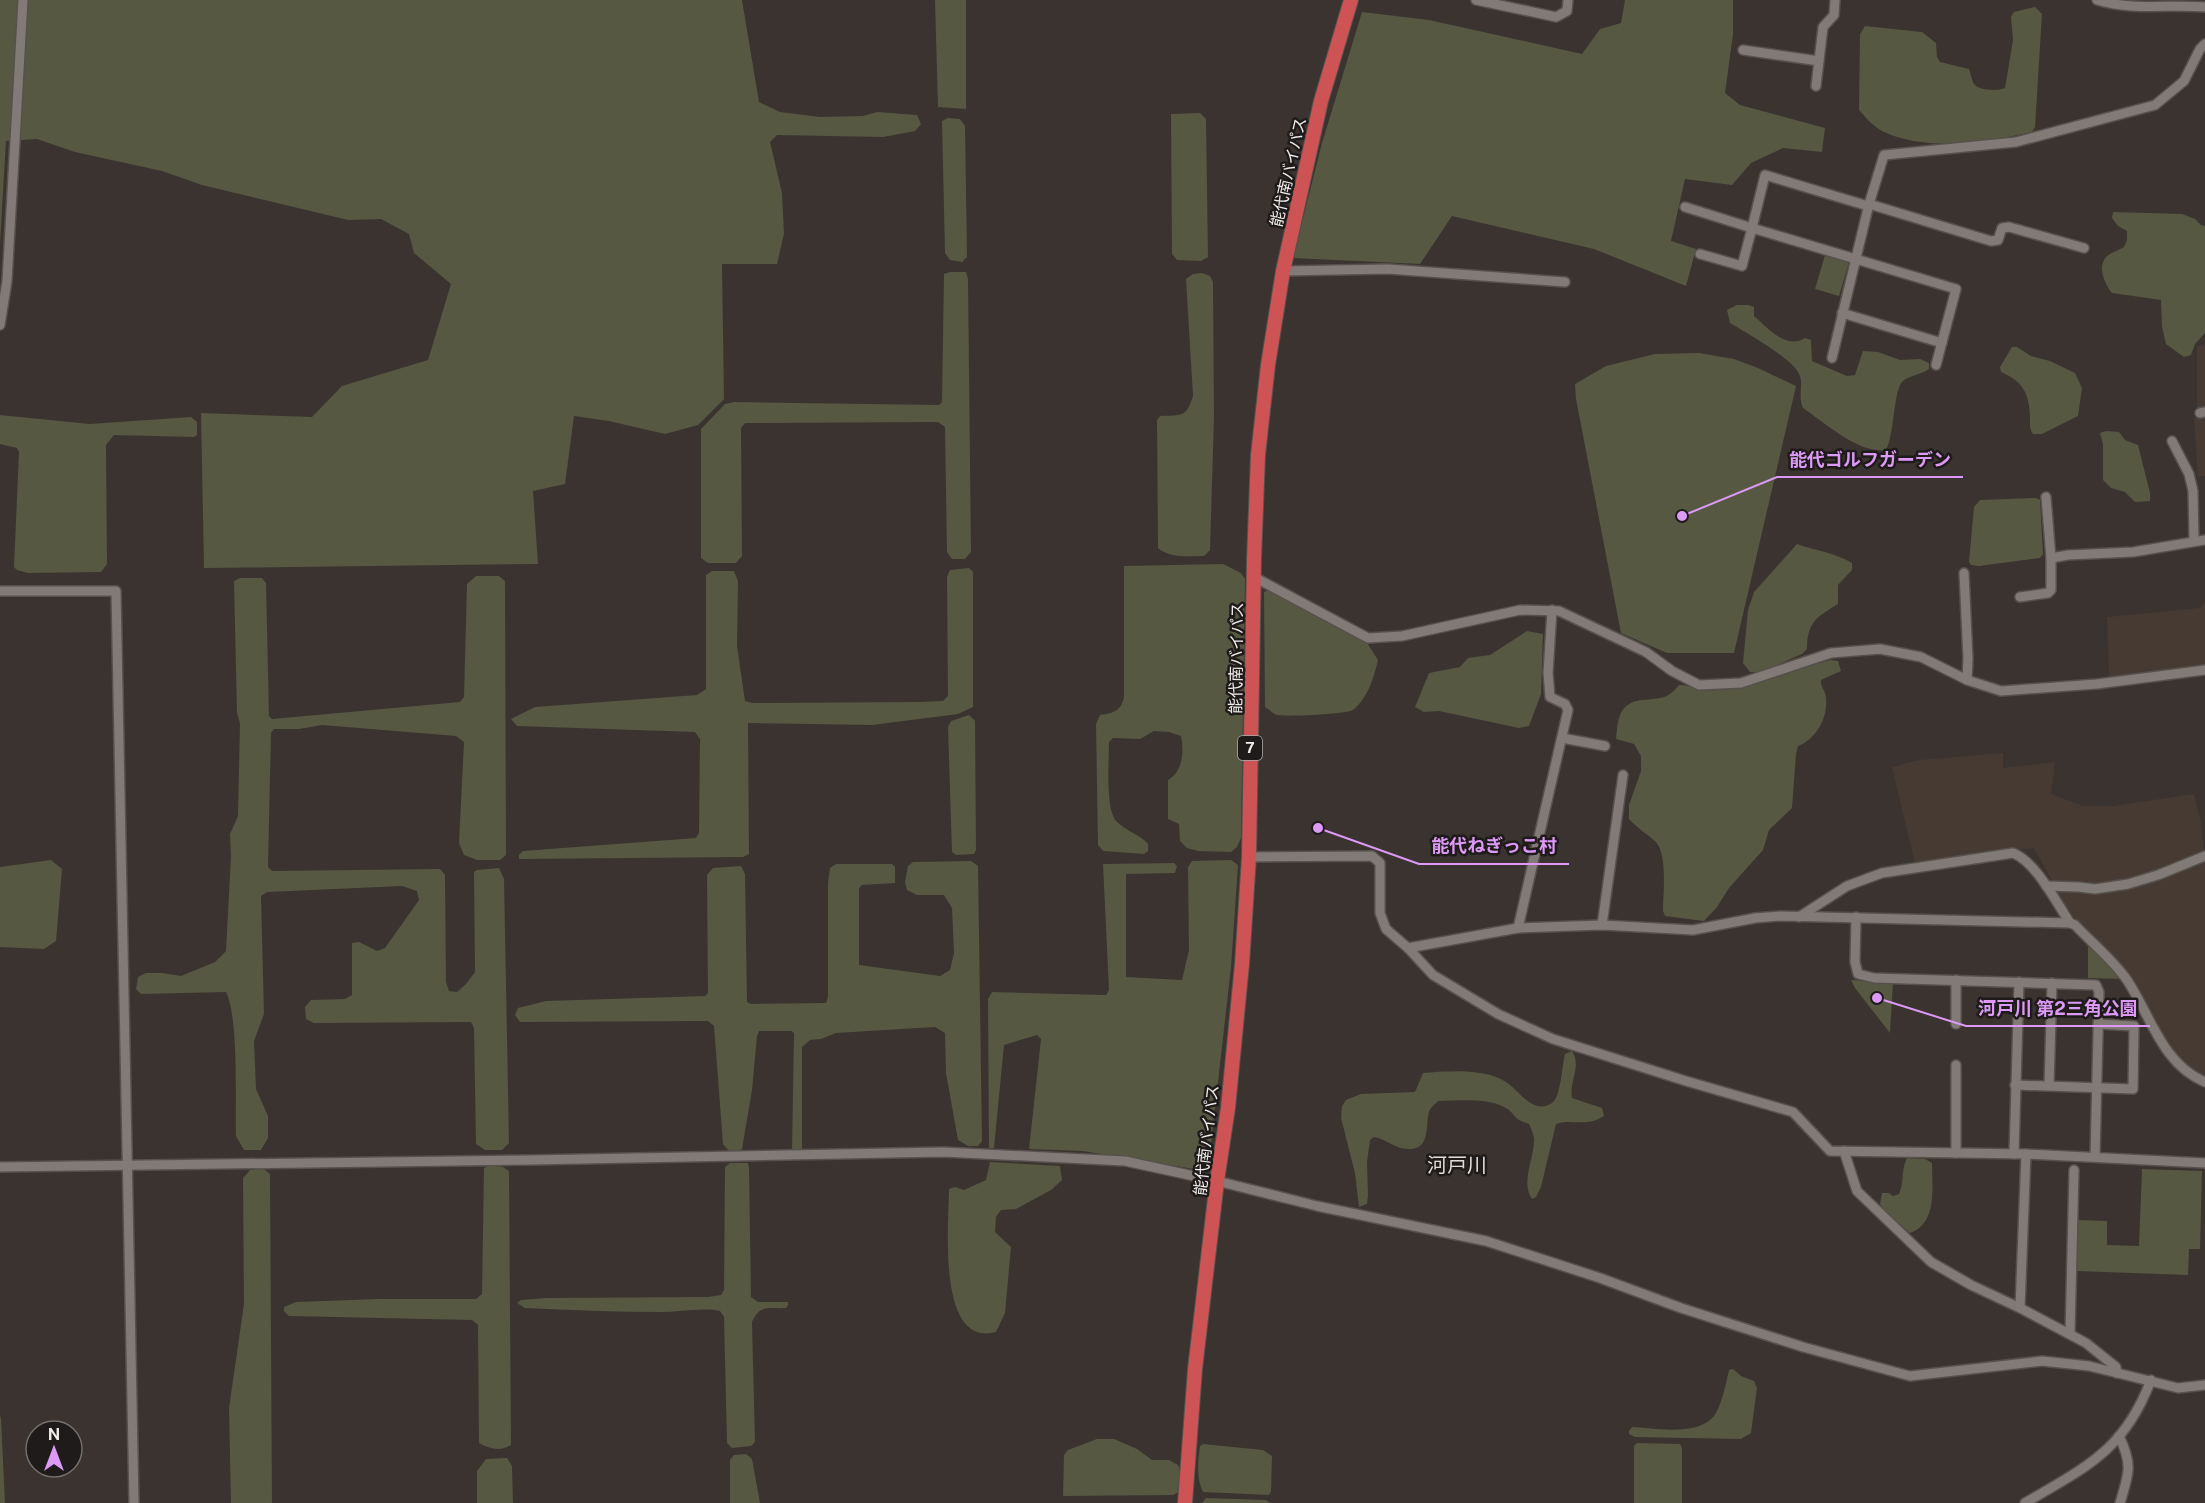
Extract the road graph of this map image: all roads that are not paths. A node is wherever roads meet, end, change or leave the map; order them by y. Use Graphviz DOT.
graph roads {
  1 [pos="23,0"];
  2 [pos="1351,0"];
  3 [pos="1476,0"];
  4 [pos="1568,0"];
  5 [pos="1836,0"];
  6 [pos="2097,0"];
  7 [pos="1498,2"];
  8 [pos="2205,7"];
  9 [pos="2205,44"];
  10 [pos="1743,50"];
  11 [pos="1819,61"];
  12 [pos="1816,86"];
  13 [pos="1868,205"];
  14 [pos="1685,207"];
  15 [pos="1752,228"];
  16 [pos="2084,248"];
  17 [pos="1700,254"];
  18 [pos="1854,260"];
  19 [pos="1283,272"];
  20 [pos="1565,282"];
  21 [pos="1842,313"];
  22 [pos="0,325"];
  23 [pos="1942,343"];
  24 [pos="1832,358"];
  25 [pos="1936,364"];
  26 [pos="2172,441"];
  27 [pos="2046,497"];
  28 [pos="2205,540"];
  29 [pos="2194,542"];
  30 [pos="2051,558"];
  31 [pos="1965,573"];
  32 [pos="1254,577"];
  33 [pos="0,591"];
  34 [pos="2020,597"];
  35 [pos="1552,610"];
  36 [pos="2205,670"];
  37 [pos="1967,680"];
  38 [pos="1562,738"];
  39 [pos="1605,746"];
  40 [pos="1623,775"];
  41 [pos="2205,856"];
  42 [pos="1249,857"];
  43 [pos="2046,886"];
  44 [pos="1799,917"];
  45 [pos="1856,917"];
  46 [pos="2070,923"];
  47 [pos="1602,925"];
  48 [pos="1518,928"];
  49 [pos="1408,948"];
  50 [pos="1956,980"];
  51 [pos="2019,982"];
  52 [pos="2052,983"];
  53 [pos="1956,1024"];
  54 [pos="2098,1024"];
  55 [pos="1956,1065"];
  56 [pos="2205,1082"];
  57 [pos="2015,1085"];
  58 [pos="2049,1086"];
  59 [pos="2096,1088"];
  60 [pos="1844,1151"];
  61 [pos="1956,1153"];
  62 [pos="2014,1154"];
  63 [pos="2026,1154"];
  64 [pos="2095,1157"];
  65 [pos="2205,1163"];
  66 [pos="127,1165"];
  67 [pos="0,1167"];
  68 [pos="2074,1170"];
  69 [pos="1217,1181"];
  70 [pos="2020,1308"];
  71 [pos="2070,1334"];
  72 [pos="2117,1373"];
  73 [pos="2151,1380"];
  74 [pos="2205,1385"];
  75 [pos="2120,1436"];
  76 [pos="134,1503"];
  77 [pos="1185,1503"];
  78 [pos="2025,1503"];
  79 [pos="2120,1503"];
  1 -- 22 [label="street"];
  2 -- 19 [label="highway, 能代南バイパス / 7"];
  3 -- 7 [label="street"];
  4 -- 7 [label="street"];
  5 -- 11 [label="street"];
  6 -- 8 [label="street"];
  9 -- 13 [label="street"];
  10 -- 11 [label="street"];
  11 -- 12 [label="street"];
  13 -- 15 [label="street"];
  13 -- 16 [label="street"];
  13 -- 18 [label="street"];
  14 -- 15 [label="street"];
  15 -- 17 [label="street"];
  15 -- 18 [label="street"];
  18 -- 21 [label="street"];
  18 -- 23 [label="street"];
  19 -- 20 [label="street"];
  19 -- 32 [label="highway, 能代南バイパス / 7"];
  21 -- 23 [label="street"];
  21 -- 24 [label="street"];
  23 -- 25 [label="street"];
  26 -- 29 [label="street"];
  27 -- 30 [label="street"];
  28 -- 29 [label="street"];
  29 -- 30 [label="street"];
  30 -- 34 [label="street"];
  31 -- 37 [label="street"];
  32 -- 35 [label="street"];
  32 -- 42 [label="highway, 能代南バイパス / 7"];
  33 -- 66 [label="street"];
  35 -- 37 [label="street"];
  35 -- 38 [label="street"];
  36 -- 37 [label="street"];
  38 -- 39 [label="street"];
  38 -- 48 [label="street"];
  40 -- 47 [label="street"];
  41 -- 43 [label="street"];
  42 -- 49 [label="street"];
  42 -- 69 [label="highway, 能代南バイパス / 7"];
  43 -- 44 [label="street"];
  43 -- 46 [label="street"];
  44 -- 45 [label="street"];
  44 -- 47 [label="street"];
  45 -- 46 [label="street"];
  45 -- 50 [label="street"];
  46 -- 56 [label="street"];
  47 -- 48 [label="street"];
  48 -- 49 [label="street"];
  49 -- 60 [label="street"];
  50 -- 51 [label="street"];
  50 -- 53 [label="street"];
  51 -- 52 [label="street"];
  51 -- 57 [label="street"];
  52 -- 54 [label="street"];
  52 -- 58 [label="street"];
  54 -- 59 [label="street"];
  54 -- 59 [label="street"];
  55 -- 61 [label="street"];
  57 -- 58 [label="street"];
  57 -- 62 [label="street"];
  58 -- 59 [label="street"];
  59 -- 64 [label="street"];
  60 -- 61 [label="street"];
  60 -- 70 [label="street"];
  61 -- 62 [label="street"];
  62 -- 63 [label="street"];
  63 -- 64 [label="street"];
  63 -- 70 [label="street"];
  64 -- 65 [label="street"];
  66 -- 67 [label="street"];
  66 -- 69 [label="street"];
  66 -- 76 [label="street"];
  68 -- 71 [label="street"];
  69 -- 72 [label="street"];
  69 -- 77 [label="highway, 能代南バイパス / 7"];
  70 -- 71 [label="street"];
  71 -- 72 [label="street"];
  72 -- 73 [label="street"];
  73 -- 74 [label="street"];
  73 -- 75 [label="street"];
  75 -- 78 [label="street"];
  75 -- 79 [label="street"];
}
